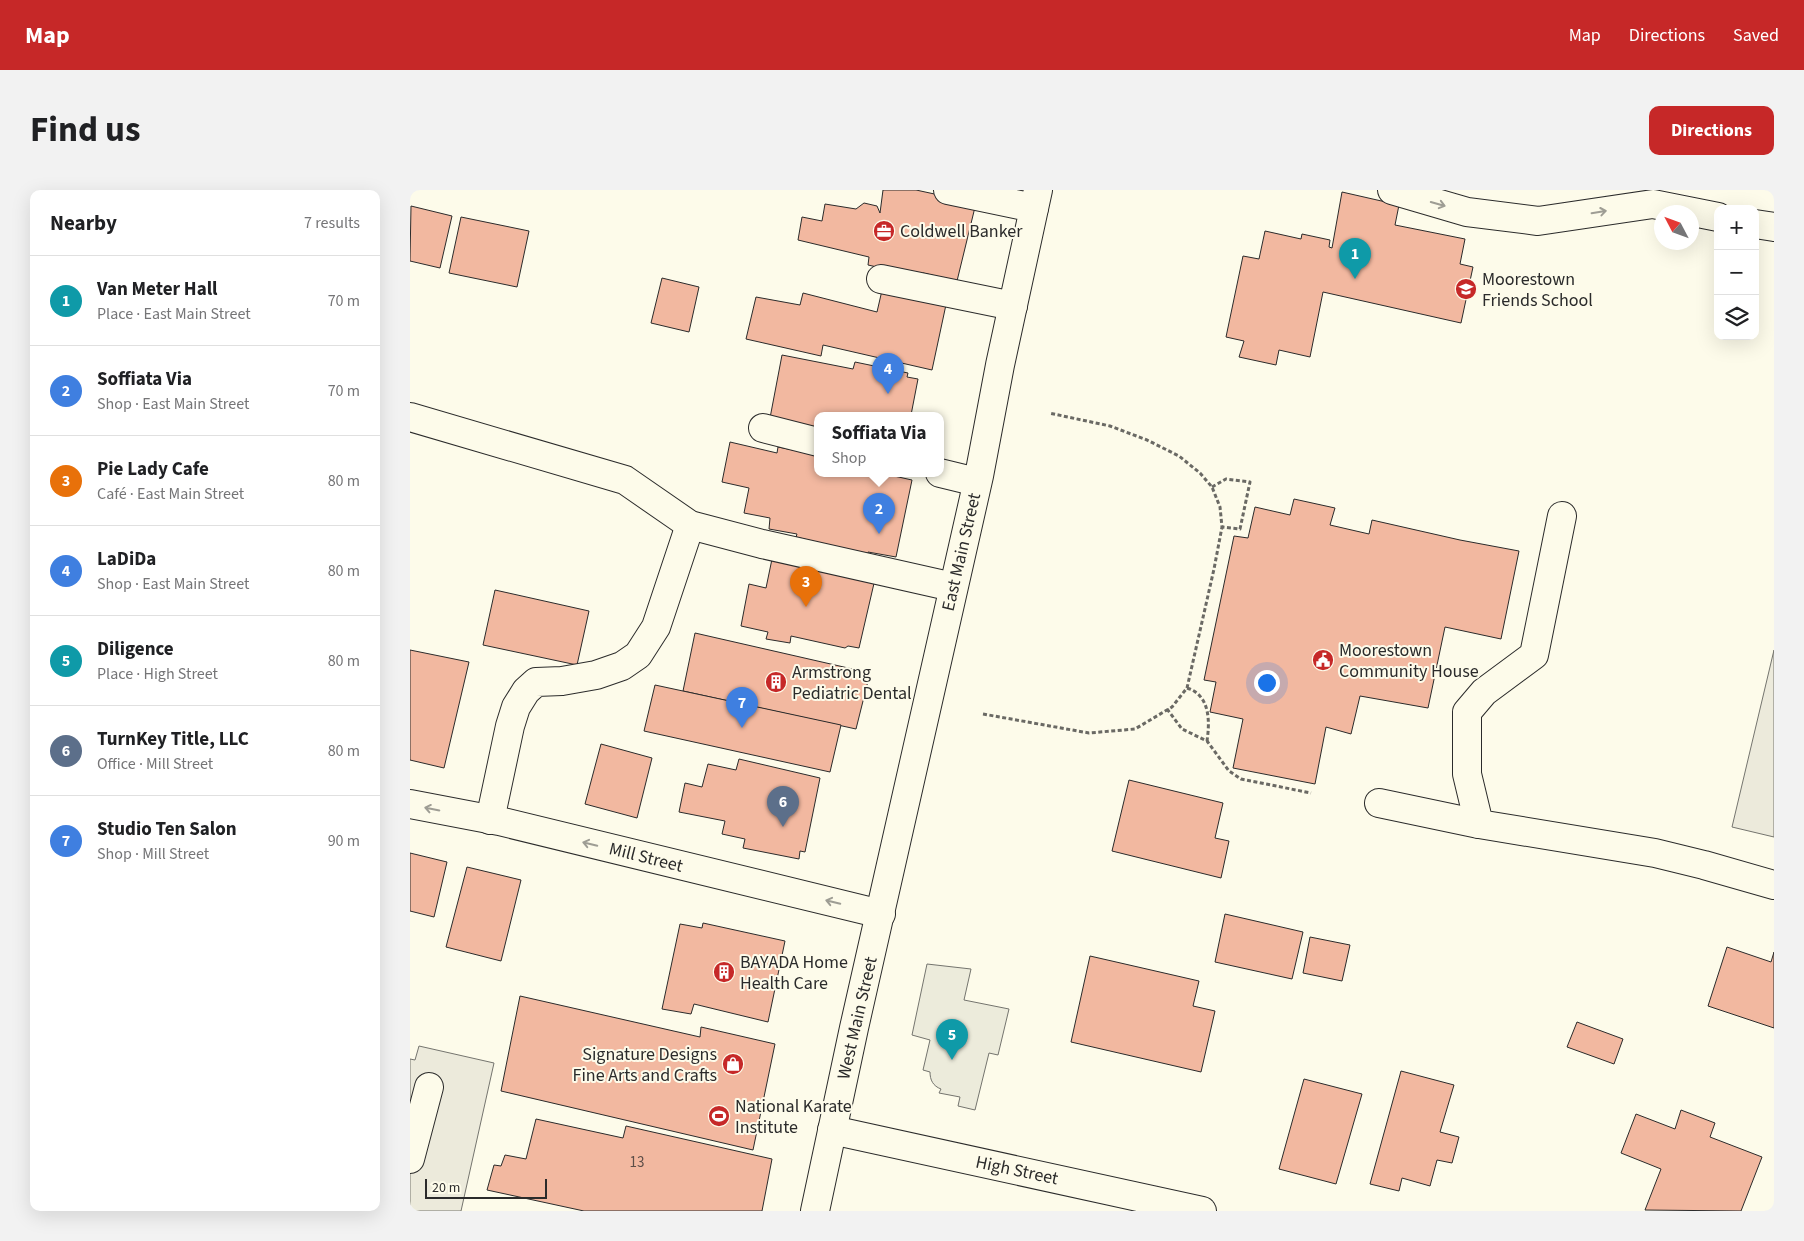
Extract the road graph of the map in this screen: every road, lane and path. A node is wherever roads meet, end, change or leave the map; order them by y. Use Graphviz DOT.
graph roads {
  1 [pos="948,190"];
  2 [pos="1392,190"];
  3 [pos="1036,199"];
  4 [pos="1714,215"];
  5 [pos="1759,225"];
  6 [pos="1774,228"];
  7 [pos="881,279"];
  8 [pos="1013,306"];
  9 [pos="1049,413"];
  10 [pos="410,417"];
  11 [pos="763,428"];
  12 [pos="814,441"];
  13 [pos="944,473"];
  14 [pos="977,482"];
  15 [pos="1212,487"];
  16 [pos="1562,516"];
  17 [pos="690,525"];
  18 [pos="1222,527"];
  19 [pos="953,587"];
  20 [pos="1187,688"];
  21 [pos="1167,710"];
  22 [pos="983,714"];
  23 [pos="1207,741"];
  24 [pos="1311,793"];
  25 [pos="1379,803"];
  26 [pos="410,804"];
  27 [pos="490,820"];
  28 [pos="1479,824"];
  29 [pos="1774,885"];
  30 [pos="881,914"];
  31 [pos="429,1087"];
  32 [pos="832,1130"];
  33 [pos="410,1159"];
  34 [pos="815,1211"];
  35 [pos="1202,1211"];
  1 -- 3 [label="main road"];
  2 -- 4 [label="main road, one-way"];
  3 -- 8 [label="main road, East Main Street"];
  5 -- 6 [label="main road"];
  7 -- 8 [label="main road"];
  8 -- 14 [label="main road, East Main Street"];
  9 -- 15 [label="path"];
  10 -- 17 [label="main road"];
  11 -- 12 [label="main road"];
  13 -- 14 [label="main road"];
  14 -- 19 [label="main road, East Main Street"];
  15 -- 18 [label="path"];
  15 -- 18 [label="path"];
  16 -- 28 [label="main road"];
  17 -- 19 [label="main road"];
  17 -- 27 [label="main road"];
  18 -- 20 [label="path"];
  19 -- 30 [label="main road, East Main Street"];
  20 -- 21 [label="path"];
  20 -- 23 [label="path"];
  21 -- 22 [label="path"];
  21 -- 23 [label="path"];
  23 -- 24 [label="path"];
  25 -- 28 [label="main road"];
  27 -- 26 [label="main road, Mill Street, one-way"];
  30 -- 27 [label="main road, Mill Street, one-way"];
  28 -- 29 [label="main road"];
  30 -- 32 [label="main road, West Main Street"];
  31 -- 33 [label="main road"];
  32 -- 34 [label="main road, West Main Street"];
  32 -- 35 [label="main road, High Street"];
}
